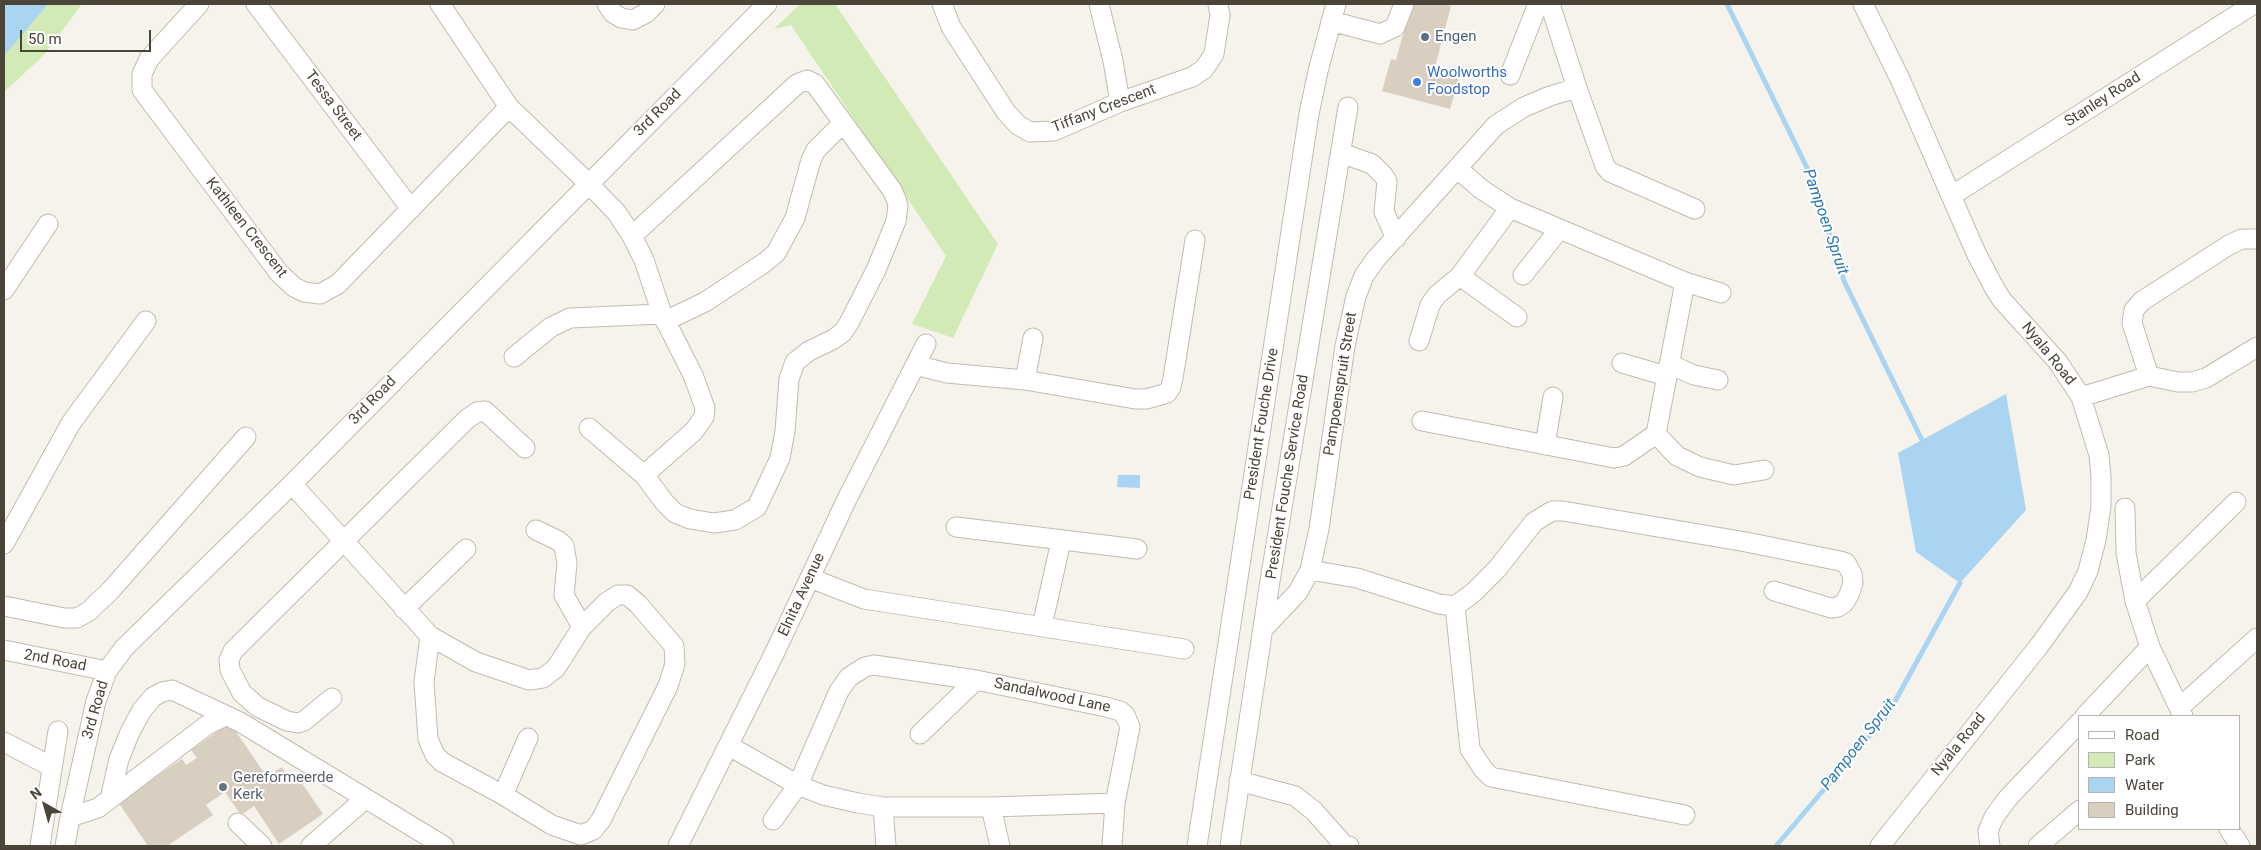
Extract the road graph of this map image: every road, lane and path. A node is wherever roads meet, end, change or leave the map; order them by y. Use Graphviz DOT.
graph roads {
  1 [pos="199,4"];
  2 [pos="256,4"];
  3 [pos="440,4"];
  4 [pos="607,4"];
  5 [pos="654,4"];
  6 [pos="767,4"];
  7 [pos="942,4"];
  8 [pos="1099,4"];
  9 [pos="1218,4"];
  10 [pos="1404,4"];
  11 [pos="1538,4"];
  12 [pos="1550,4"];
  13 [pos="1863,4"];
  14 [pos="2254,4"];
  15 [pos="1334,12"];
  16 [pos="1510,74"];
  17 [pos="1578,88"];
  18 [pos="1120,102"];
  19 [pos="510,107"];
  20 [pos="1348,107"];
  21 [pos="843,123"];
  22 [pos="1341,153"];
  23 [pos="1458,169"];
  24 [pos="588,183"];
  25 [pos="1952,196"];
  26 [pos="1510,208"];
  27 [pos="411,209"];
  28 [pos="1695,209"];
  29 [pos="48,224"];
  30 [pos="1559,230"];
  31 [pos="632,236"];
  32 [pos="1396,238"];
  33 [pos="2257,239"];
  34 [pos="1195,240"];
  35 [pos="1523,275"];
  36 [pos="1460,276"];
  37 [pos="1684,282"];
  38 [pos="4,290"];
  39 [pos="1721,294"];
  40 [pos="664,317"];
  41 [pos="1517,318"];
  42 [pos="146,321"];
  43 [pos="1033,338"];
  44 [pos="1420,341"];
  45 [pos="926,344"];
  46 [pos="2257,347"];
  47 [pos="514,357"];
  48 [pos="1622,363"];
  49 [pos="916,365"];
  50 [pos="1668,370"];
  51 [pos="2149,376"];
  52 [pos="1025,380"];
  53 [pos="1718,380"];
  54 [pos="1553,396"];
  55 [pos="2081,396"];
  56 [pos="1422,421"];
  57 [pos="589,428"];
  58 [pos="1656,434"];
  59 [pos="246,437"];
  60 [pos="1545,445"];
  61 [pos="525,448"];
  62 [pos="1764,470"];
  63 [pos="644,475"];
  64 [pos="292,484"];
  65 [pos="2236,502"];
  66 [pos="2125,508"];
  67 [pos="956,527"];
  68 [pos="536,530"];
  69 [pos="343,541"];
  70 [pos="1061,541"];
  71 [pos="4,544"];
  72 [pos="466,549"];
  73 [pos="1137,549"];
  74 [pos="1310,570"];
  75 [pos="810,578"];
  76 [pos="1774,591"];
  77 [pos="2135,601"];
  78 [pos="4,606"];
  79 [pos="1455,606"];
  80 [pos="404,609"];
  81 [pos="1042,626"];
  82 [pos="582,627"];
  83 [pos="1264,628"];
  84 [pos="430,636"];
  85 [pos="2257,638"];
  86 [pos="2150,648"];
  87 [pos="1184,649"];
  88 [pos="4,650"];
  89 [pos="107,671"];
  90 [pos="976,680"];
  91 [pos="332,698"];
  92 [pos="2181,712"];
  93 [pos="2086,715"];
  94 [pos="225,716"];
  95 [pos="2078,724"];
  96 [pos="58,731"];
  97 [pos="920,734"];
  98 [pos="528,738"];
  99 [pos="4,742"];
  100 [pos="728,746"];
  101 [pos="52,767"];
  102 [pos="1240,781"];
  103 [pos="798,785"];
  104 [pos="503,795"];
  105 [pos="110,799"];
  106 [pos="365,799"];
  107 [pos="1115,803"];
  108 [pos="883,806"];
  109 [pos="991,807"];
  110 [pos="2078,812"];
  111 [pos="1685,815"];
  112 [pos="70,817"];
  113 [pos="772,820"];
  114 [pos="238,823"];
  115 [pos="2230,830"];
  116 [pos="40,846"];
  117 [pos="66,846"];
  118 [pos="262,846"];
  119 [pos="311,846"];
  120 [pos="444,846"];
  121 [pos="678,846"];
  122 [pos="886,846"];
  123 [pos="1000,846"];
  124 [pos="1112,846"];
  125 [pos="1196,846"];
  126 [pos="1230,846"];
  127 [pos="1346,846"];
  128 [pos="1880,846"];
  129 [pos="1990,846"];
  130 [pos="2038,846"];
  131 [pos="2240,846"];
  1 -- 27 [label="street, Kathleen Crescent"];
  2 -- 27 [label="street, Tessa Street"];
  3 -- 19 [label="street"];
  4 -- 5 [label="street"];
  6 -- 24 [label="street, 3rd Road"];
  7 -- 18 [label="street, Tiffany Crescent"];
  8 -- 18 [label="street"];
  9 -- 18 [label="street, Tiffany Crescent"];
  10 -- 15 [label="street"];
  11 -- 16 [label="street"];
  12 -- 17 [label="street"];
  13 -- 25 [label="street, Nyala Road"];
  14 -- 25 [label="street, Stanley Road"];
  15 -- 125 [label="street, President Fouche Drive"];
  17 -- 23 [label="street, Pampoenspruit Street"];
  17 -- 28 [label="street"];
  19 -- 24 [label="street"];
  19 -- 27 [label="street, Kathleen Crescent"];
  20 -- 22 [label="street, President Fouche Service Road"];
  21 -- 31 [label="street"];
  21 -- 40 [label="street"];
  21 -- 63 [label="street"];
  22 -- 32 [label="street"];
  22 -- 83 [label="street, President Fouche Service Road"];
  23 -- 26 [label="street"];
  23 -- 32 [label="street, Pampoenspruit Street"];
  24 -- 31 [label="street"];
  24 -- 64 [label="street, 3rd Road"];
  25 -- 55 [label="street, Nyala Road"];
  26 -- 30 [label="street"];
  26 -- 36 [label="street"];
  29 -- 38 [label="street"];
  30 -- 35 [label="street"];
  30 -- 37 [label="street"];
  31 -- 40 [label="street"];
  32 -- 74 [label="street, Pampoenspruit Street"];
  33 -- 51 [label="street"];
  34 -- 52 [label="street"];
  36 -- 41 [label="street"];
  36 -- 44 [label="street"];
  37 -- 39 [label="street"];
  37 -- 50 [label="street"];
  40 -- 47 [label="street"];
  40 -- 63 [label="street"];
  42 -- 71 [label="street"];
  43 -- 52 [label="street"];
  45 -- 49 [label="street, Elnita Avenue"];
  46 -- 51 [label="street"];
  48 -- 50 [label="street"];
  49 -- 52 [label="street"];
  49 -- 75 [label="street, Elnita Avenue"];
  50 -- 53 [label="street"];
  50 -- 58 [label="street"];
  51 -- 55 [label="street"];
  54 -- 60 [label="street"];
  55 -- 128 [label="street, Nyala Road"];
  56 -- 60 [label="street"];
  57 -- 63 [label="street"];
  58 -- 60 [label="street"];
  58 -- 62 [label="street"];
  59 -- 78 [label="street"];
  61 -- 69 [label="street"];
  64 -- 69 [label="street"];
  64 -- 89 [label="street, 3rd Road"];
  65 -- 77 [label="street"];
  66 -- 77 [label="street"];
  67 -- 70 [label="street"];
  68 -- 82 [label="street"];
  69 -- 80 [label="street"];
  69 -- 91 [label="street"];
  70 -- 73 [label="street"];
  70 -- 81 [label="street"];
  72 -- 80 [label="street"];
  74 -- 79 [label="street"];
  74 -- 83 [label="street, Pampoenspruit Street"];
  75 -- 81 [label="street"];
  75 -- 100 [label="street, Elnita Avenue"];
  76 -- 79 [label="street"];
  77 -- 86 [label="street"];
  79 -- 111 [label="street"];
  80 -- 84 [label="street"];
  81 -- 87 [label="street"];
  82 -- 84 [label="street"];
  82 -- 104 [label="street"];
  83 -- 102 [label="street, President Fouche Service Road"];
  84 -- 104 [label="street"];
  85 -- 92 [label="street"];
  86 -- 92 [label="street"];
  86 -- 93 [label="street"];
  88 -- 89 [label="street, 2nd Road"];
  89 -- 112 [label="street, 3rd Road"];
  90 -- 97 [label="street, Sandalwood Lane"];
  90 -- 103 [label="street, Sandalwood Lane"];
  90 -- 107 [label="street, Sandalwood Lane"];
  94 -- 105 [label="street"];
  94 -- 105 [label="street"];
  94 -- 106 [label="street"];
  95 -- 129 [label="street"];
  96 -- 101 [label="street"];
  98 -- 104 [label="street"];
  99 -- 101 [label="street"];
  100 -- 103 [label="street"];
  100 -- 121 [label="street, Elnita Avenue"];
  101 -- 116 [label="street"];
  102 -- 126 [label="street, President Fouche Service Road"];
  102 -- 127 [label="street"];
  103 -- 108 [label="street"];
  103 -- 113 [label="street, Sandalwood Lane"];
  105 -- 112 [label="street"];
  106 -- 119 [label="street"];
  106 -- 120 [label="street"];
  107 -- 109 [label="street"];
  107 -- 124 [label="street, Sandalwood Lane"];
  108 -- 109 [label="street"];
  108 -- 122 [label="street"];
  109 -- 123 [label="street"];
  110 -- 130 [label="street"];
  112 -- 117 [label="street, 3rd Road"];
  114 -- 118 [label="street"];
  115 -- 131 [label="street"];
}
